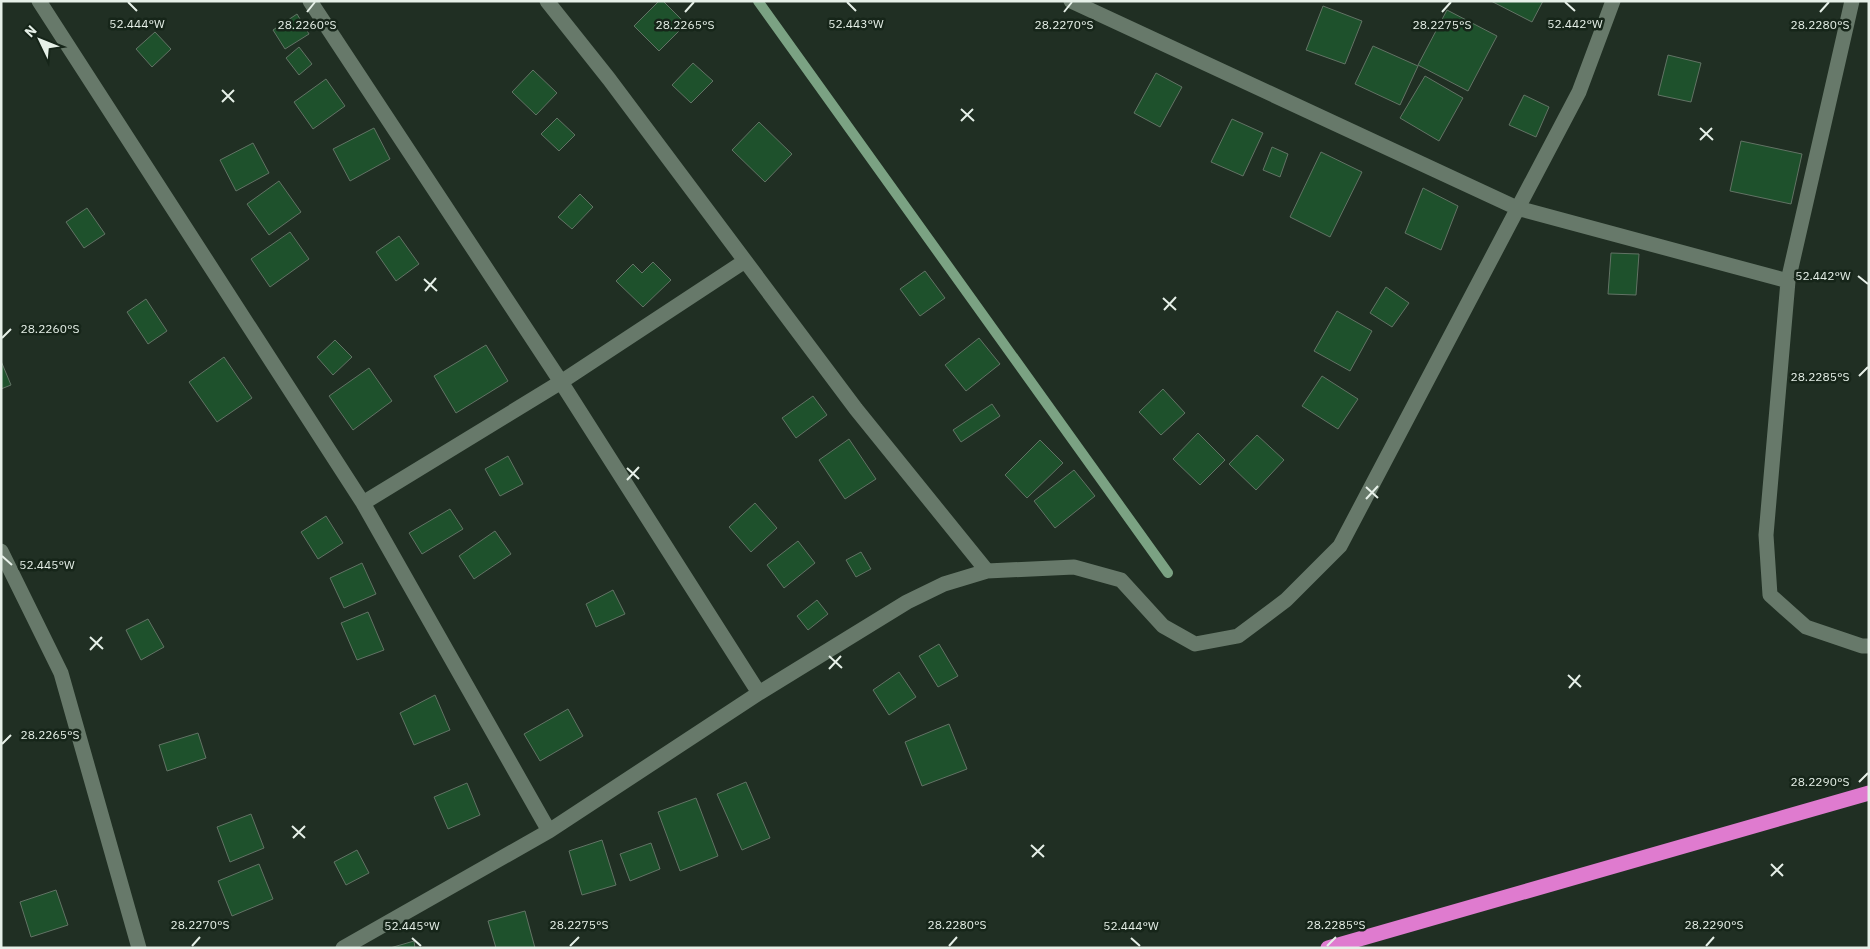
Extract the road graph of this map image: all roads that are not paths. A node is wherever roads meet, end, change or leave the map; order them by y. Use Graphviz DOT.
graph roads {
  1 [pos="39,1"];
  2 [pos="310,1"];
  3 [pos="547,1"];
  4 [pos="1071,1"];
  5 [pos="1613,1"];
  6 [pos="1852,1"];
  7 [pos="1517,208"];
  8 [pos="745,260"];
  9 [pos="1788,281"];
  10 [pos="561,382"];
  11 [pos="363,503"];
  12 [pos="1,551"];
  13 [pos="987,571"];
  14 [pos="1869,646"];
  15 [pos="759,693"];
  16 [pos="1869,793"];
  17 [pos="549,831"];
  18 [pos="139,948"];
  19 [pos="343,948"];
  20 [pos="1328,948"];
  1 -- 11 [label="street"];
  2 -- 10 [label="street"];
  3 -- 8 [label="street"];
  4 -- 7 [label="street"];
  5 -- 7 [label="street"];
  6 -- 9 [label="street"];
  7 -- 9 [label="street"];
  7 -- 13 [label="street"];
  8 -- 10 [label="street"];
  8 -- 13 [label="street"];
  9 -- 14 [label="street"];
  10 -- 11 [label="street"];
  10 -- 15 [label="street"];
  11 -- 17 [label="street"];
  12 -- 18 [label="street"];
  13 -- 15 [label="street"];
  15 -- 17 [label="street"];
  16 -- 20 [label="highway"];
  17 -- 19 [label="street"];
}
